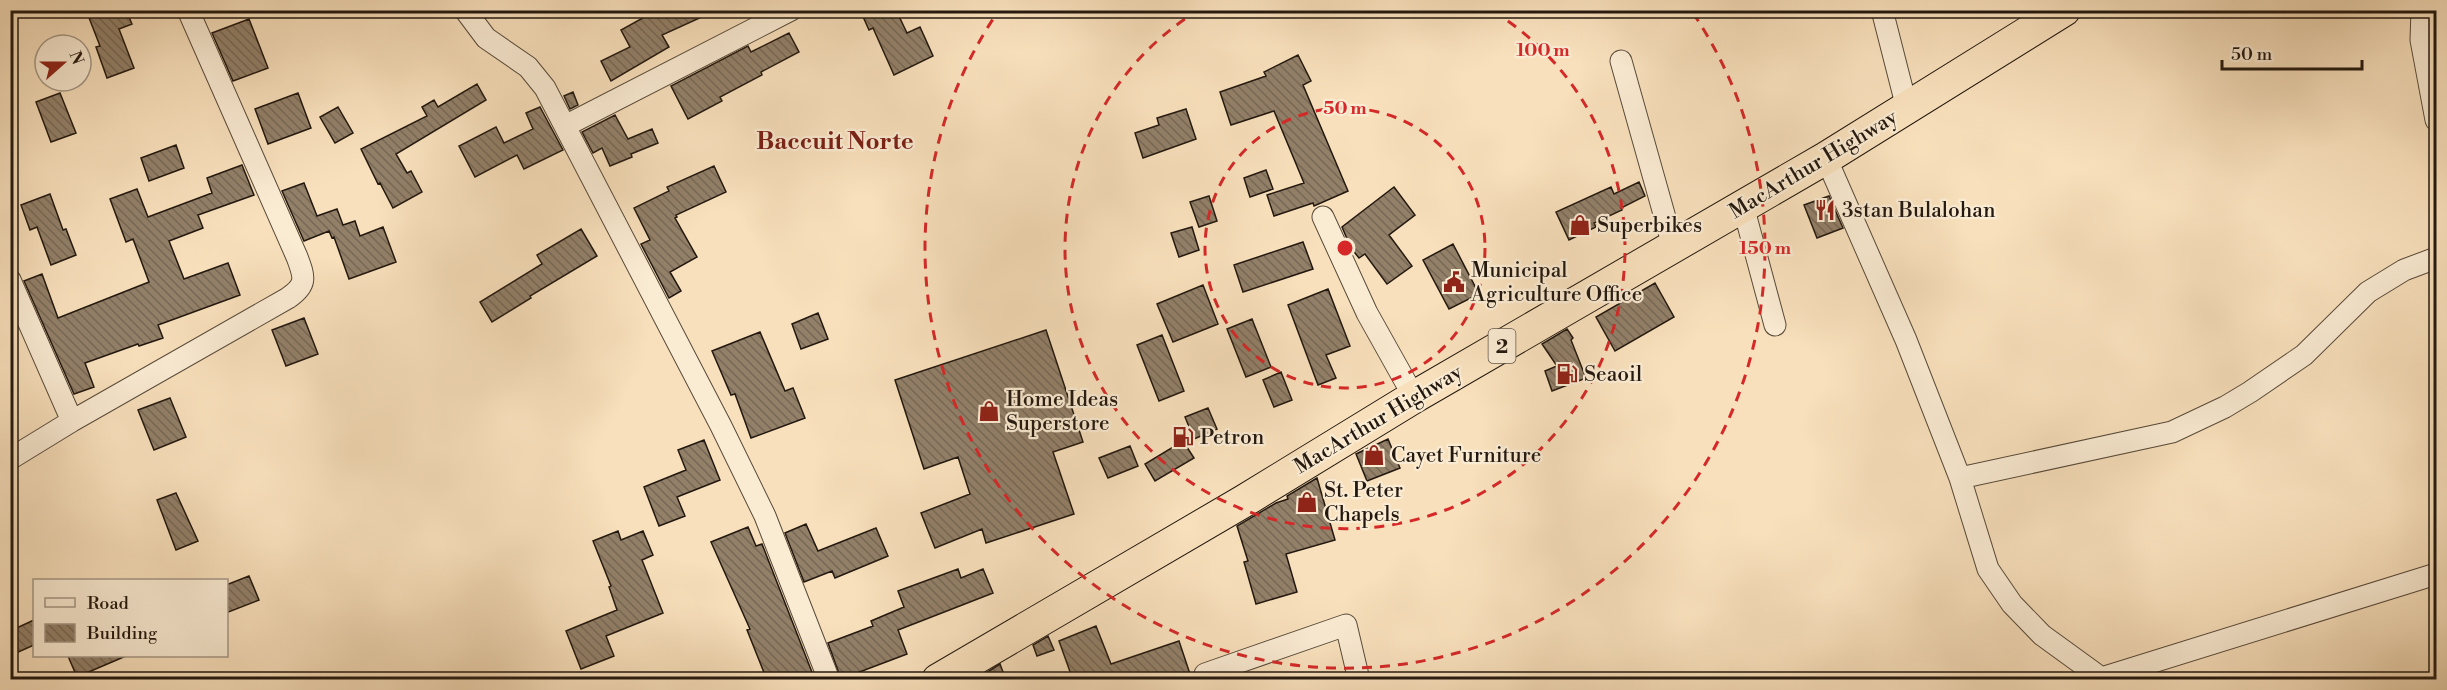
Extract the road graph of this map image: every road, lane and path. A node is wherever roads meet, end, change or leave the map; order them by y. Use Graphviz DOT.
graph roads {
  1 [pos="188,10"];
  2 [pos="465,10"];
  3 [pos="791,10"];
  4 [pos="1882,10"];
  5 [pos="2064,10"];
  6 [pos="2422,10"];
  7 [pos="1621,61"];
  8 [pos="1907,108"];
  9 [pos="2436,120"];
  10 [pos="564,126"];
  11 [pos="1826,158"];
  12 [pos="1743,206"];
  13 [pos="1323,217"];
  14 [pos="1673,246"];
  15 [pos="2436,258"];
  16 [pos="10,280"];
  17 [pos="1775,325"];
  18 [pos="1414,397"];
  19 [pos="72,421"];
  20 [pos="10,459"];
  21 [pos="1960,478"];
  22 [pos="2436,574"];
  23 [pos="1358,679"];
  24 [pos="2100,679"];
  25 [pos="829,680"];
  26 [pos="939,680"];
  27 [pos="1206,680"];
  1 -- 19 [label="street"];
  2 -- 10 [label="street"];
  3 -- 10 [label="street"];
  4 -- 8 [label="street"];
  5 -- 8 [label="highway, MacArthur Highway / 2"];
  6 -- 9 [label="street"];
  7 -- 14 [label="street"];
  8 -- 11 [label="highway, MacArthur Highway / 2"];
  10 -- 25 [label="street"];
  11 -- 12 [label="highway, MacArthur Highway / 2"];
  11 -- 21 [label="street"];
  12 -- 14 [label="highway, MacArthur Highway / 2"];
  12 -- 17 [label="street"];
  13 -- 18 [label="street"];
  14 -- 18 [label="highway, MacArthur Highway / 2"];
  15 -- 21 [label="street"];
  16 -- 19 [label="street"];
  18 -- 26 [label="highway, MacArthur Highway / 2"];
  19 -- 20 [label="street"];
  21 -- 24 [label="street"];
  22 -- 24 [label="street"];
  23 -- 27 [label="street"];
}
